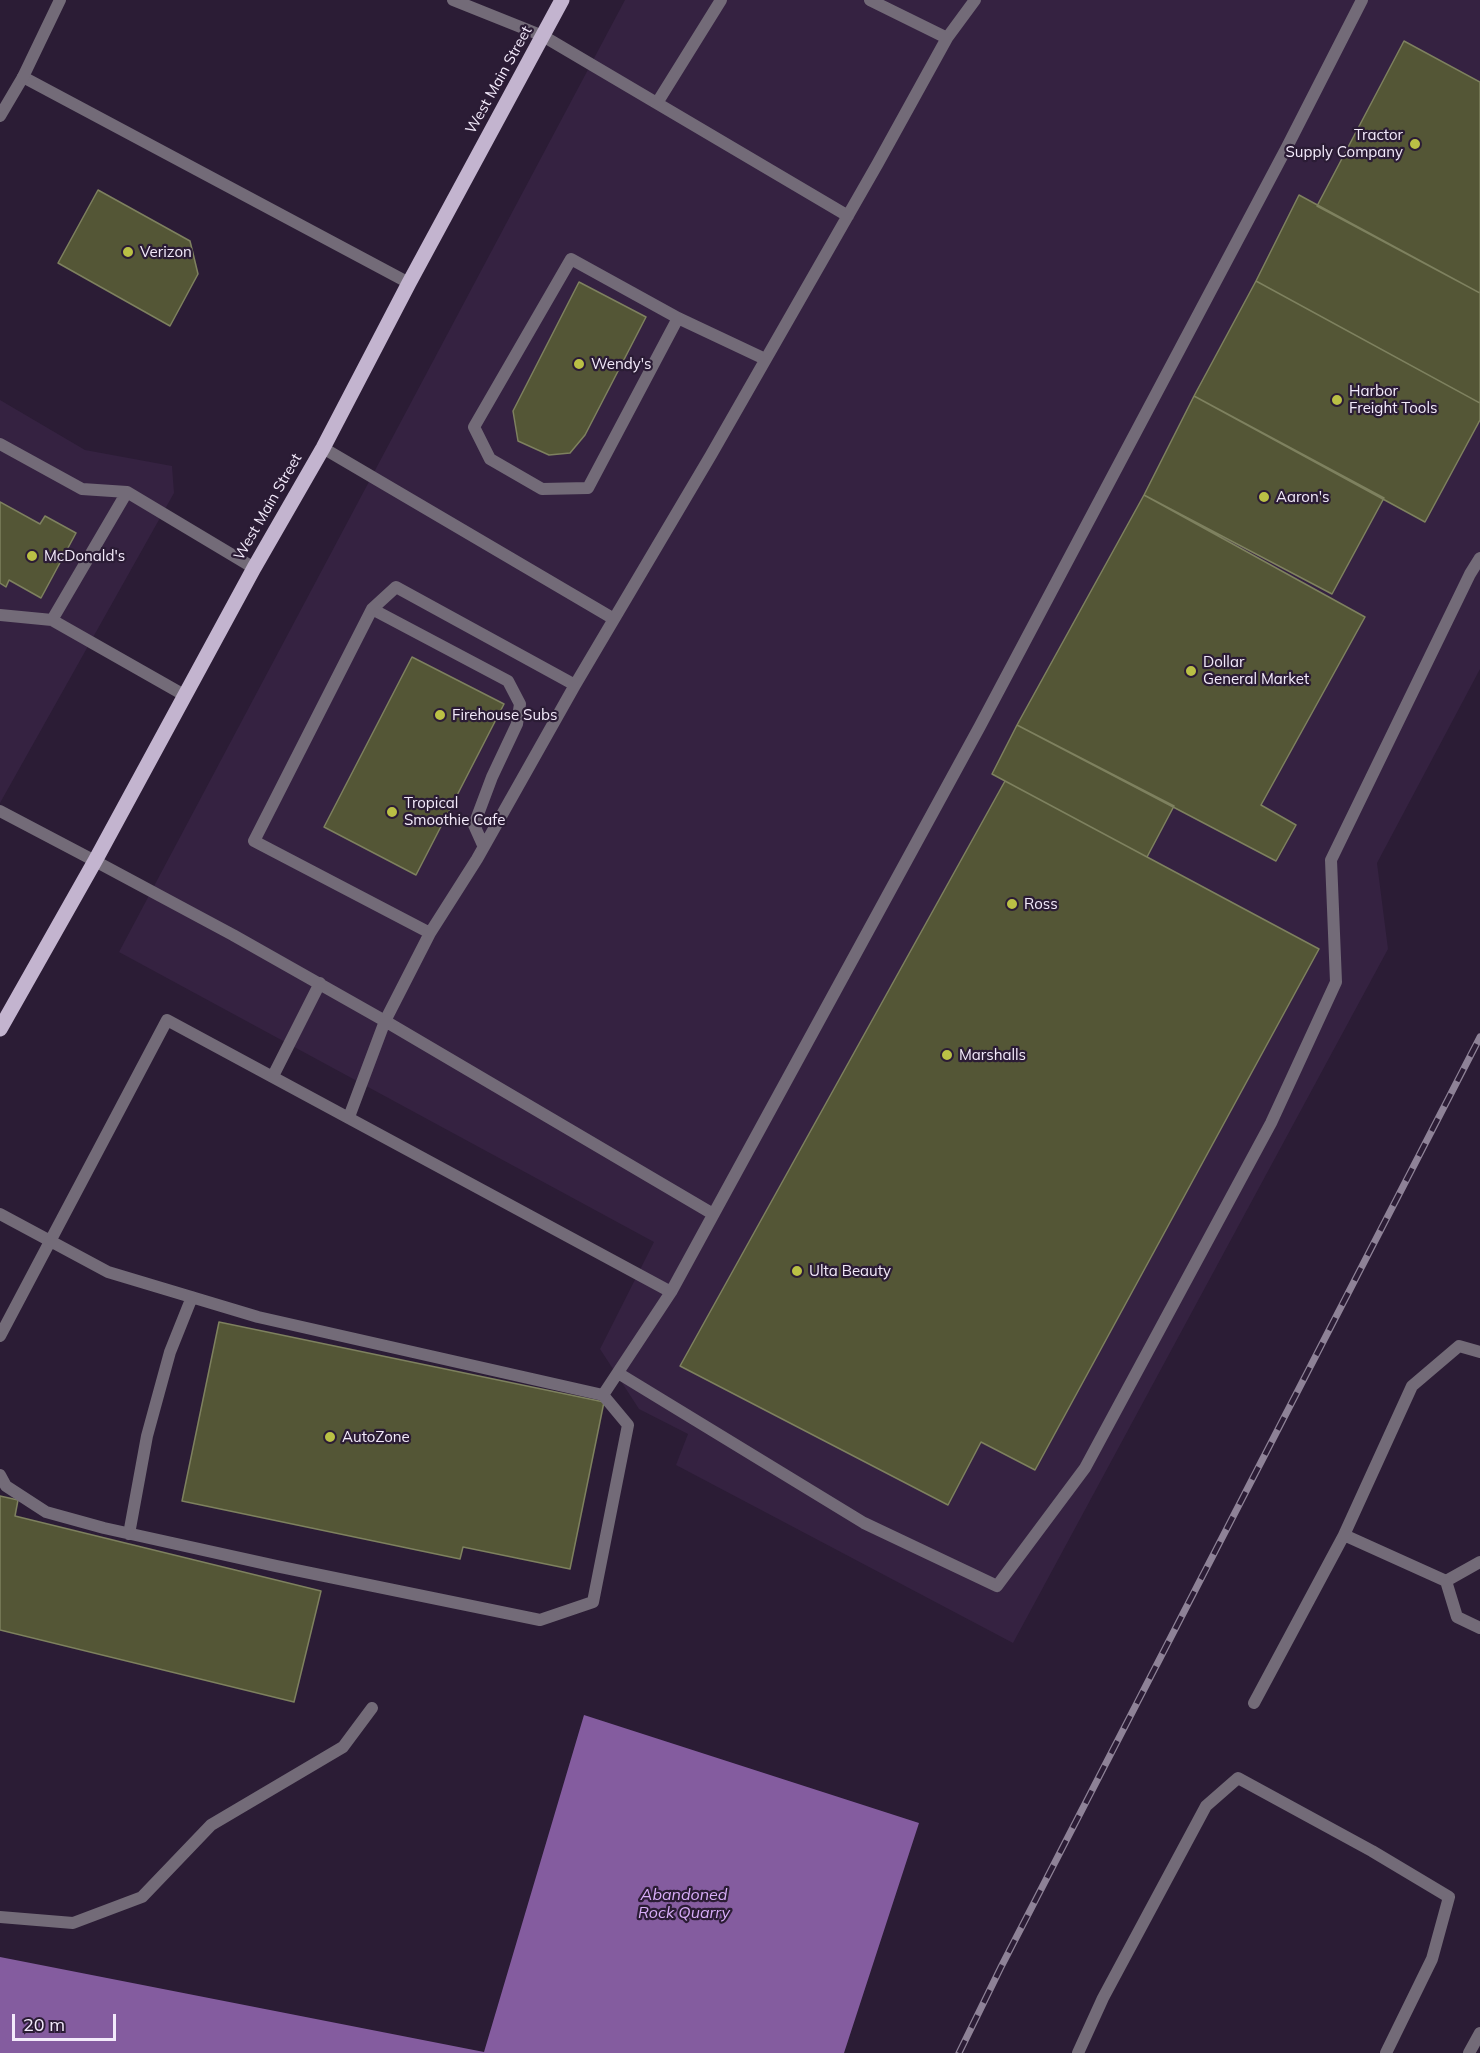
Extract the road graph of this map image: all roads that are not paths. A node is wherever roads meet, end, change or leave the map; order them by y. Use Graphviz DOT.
graph roads {
  1 [pos="60,0"];
  2 [pos="453,0"];
  3 [pos="562,0"];
  4 [pos="721,0"];
  5 [pos="870,0"];
  6 [pos="975,0"];
  7 [pos="1362,0"];
  8 [pos="543,36"];
  9 [pos="946,38"];
  10 [pos="23,77"];
  11 [pos="657,103"];
  12 [pos="0,116"];
  13 [pos="848,216"];
  14 [pos="409,283"];
  15 [pos="678,318"];
  16 [pos="765,359"];
  17 [pos="0,444"];
  18 [pos="323,448"];
  19 [pos="127,492"];
  20 [pos="1480,558"];
  21 [pos="254,567"];
  22 [pos="372,609"];
  23 [pos="0,615"];
  24 [pos="615,619"];
  25 [pos="52,620"];
  26 [pos="575,685"];
  27 [pos="184,695"];
  28 [pos="0,811"];
  29 [pos="483,845"];
  30 [pos="94,861"];
  31 [pos="430,933"];
  32 [pos="320,983"];
  33 [pos="385,1021"];
  34 [pos="0,1029"];
  35 [pos="273,1076"];
  36 [pos="349,1117"];
  37 [pos="0,1214"];
  38 [pos="713,1214"];
  39 [pos="50,1241"];
  40 [pos="671,1292"];
  41 [pos="192,1297"];
  42 [pos="0,1336"];
  43 [pos="1480,1352"];
  44 [pos="618,1372"];
  45 [pos="603,1395"];
  46 [pos="0,1475"];
  47 [pos="129,1534"];
  48 [pos="1344,1535"];
  49 [pos="1480,1562"];
  50 [pos="1446,1581"];
  51 [pos="1480,1628"];
  52 [pos="1254,1703"];
  53 [pos="372,1708"];
  54 [pos="0,1917"];
  55 [pos="1480,2033"];
  56 [pos="1078,2053"];
  57 [pos="1386,2053"];
  58 [pos="1469,2053"];
  1 -- 10 [label="street"];
  2 -- 8 [label="street"];
  3 -- 8 [label="main road, West Main Street"];
  4 -- 11 [label="street"];
  5 -- 9 [label="street"];
  6 -- 9 [label="street"];
  7 -- 38 [label="street"];
  8 -- 11 [label="street"];
  8 -- 14 [label="main road, West Main Street"];
  9 -- 13 [label="street"];
  10 -- 12 [label="street"];
  10 -- 14 [label="street"];
  11 -- 13 [label="street"];
  13 -- 16 [label="street"];
  14 -- 18 [label="main road, West Main Street"];
  15 -- 15 [label="street"];
  15 -- 16 [label="street"];
  16 -- 24 [label="street"];
  17 -- 19 [label="street"];
  18 -- 21 [label="main road, West Main Street"];
  18 -- 24 [label="street"];
  19 -- 21 [label="street"];
  19 -- 25 [label="street"];
  20 -- 44 [label="street"];
  21 -- 27 [label="main road, West Main Street"];
  22 -- 26 [label="street"];
  22 -- 29 [label="street"];
  22 -- 31 [label="street"];
  23 -- 25 [label="street"];
  24 -- 26 [label="street"];
  25 -- 27 [label="street"];
  26 -- 29 [label="street"];
  27 -- 30 [label="main road, West Main Street"];
  28 -- 30 [label="street"];
  29 -- 31 [label="street"];
  30 -- 32 [label="street"];
  30 -- 34 [label="main road, West Main Street"];
  31 -- 33 [label="street"];
  32 -- 33 [label="street"];
  32 -- 35 [label="street"];
  33 -- 36 [label="street"];
  33 -- 38 [label="street"];
  35 -- 36 [label="street"];
  35 -- 39 [label="street"];
  36 -- 40 [label="street"];
  37 -- 39 [label="street"];
  38 -- 40 [label="street"];
  39 -- 41 [label="street"];
  39 -- 42 [label="street"];
  40 -- 44 [label="street"];
  41 -- 45 [label="street"];
  41 -- 47 [label="street"];
  43 -- 48 [label="street"];
  44 -- 45 [label="street"];
  45 -- 47 [label="street"];
  46 -- 47 [label="street"];
  48 -- 50 [label="street"];
  48 -- 52 [label="street"];
  49 -- 50 [label="street"];
  50 -- 51 [label="street"];
  53 -- 54 [label="street"];
  55 -- 58 [label="street"];
  56 -- 57 [label="street"];
}
